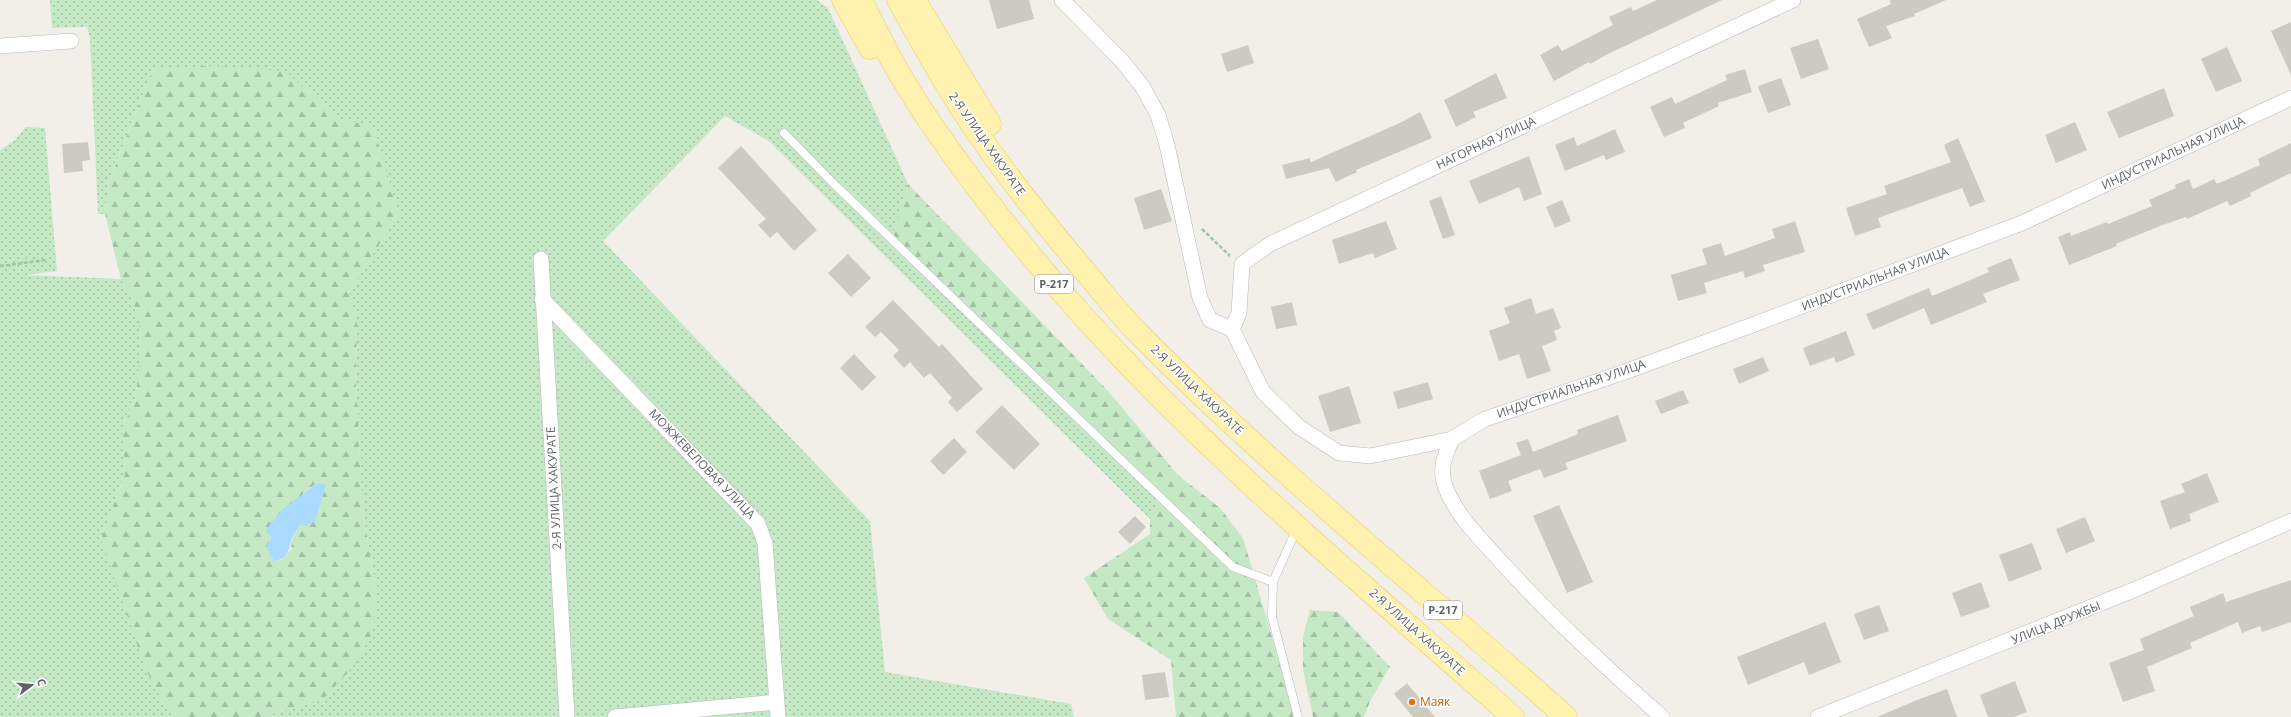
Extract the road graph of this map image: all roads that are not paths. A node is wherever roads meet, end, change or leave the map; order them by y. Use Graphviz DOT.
graph roads {
  1 [pos="843,0"];
  2 [pos="861,0"];
  3 [pos="1062,0"];
  4 [pos="1793,0"];
  5 [pos="912,1"];
  6 [pos="71,42"];
  7 [pos="0,46"];
  8 [pos="2291,98"];
  9 [pos="784,133"];
  10 [pos="955,159"];
  11 [pos="541,259"];
  12 [pos="542,299"];
  13 [pos="1232,329"];
  14 [pos="1452,439"];
  15 [pos="2291,521"];
  16 [pos="1298,527"];
  17 [pos="1273,582"];
  18 [pos="777,702"];
  19 [pos="1565,715"];
  20 [pos="567,717"];
  21 [pos="615,717"];
  22 [pos="778,717"];
  23 [pos="1298,717"];
  24 [pos="1513,717"];
  25 [pos="1662,717"];
  26 [pos="1818,717"];
  1 -- 10 [label="main road"];
  2 -- 10 [label="main road, 2-Я УЛИЦА ХАКУРАТЕ / Р-217"];
  3 -- 13 [label="street"];
  4 -- 13 [label="street, НАГОРНАЯ УЛИЦА"];
  5 -- 19 [label="main road, 2-Я УЛИЦА ХАКУРАТЕ / Р-217"];
  6 -- 7 [label="street"];
  8 -- 14 [label="street, ИНДУСТРИАЛЬНАЯ УЛИЦА"];
  9 -- 17 [label="lane"];
  10 -- 16 [label="main road, 2-Я УЛИЦА ХАКУРАТЕ / Р-217"];
  11 -- 12 [label="street, 2-Я УЛИЦА ХАКУРАТЕ"];
  12 -- 18 [label="street, МОЖЖЕВЕЛОВАЯ УЛИЦА"];
  12 -- 20 [label="street, 2-Я УЛИЦА ХАКУРАТЕ"];
  13 -- 14 [label="street"];
  14 -- 25 [label="street"];
  15 -- 26 [label="street, УЛИЦА ДРУЖБЫ"];
  16 -- 17 [label="lane"];
  16 -- 24 [label="main road, 2-Я УЛИЦА ХАКУРАТЕ / Р-217"];
  17 -- 23 [label="lane"];
  18 -- 21 [label="street"];
  18 -- 22 [label="street, МОЖЖЕВЕЛОВАЯ УЛИЦА"];
}
